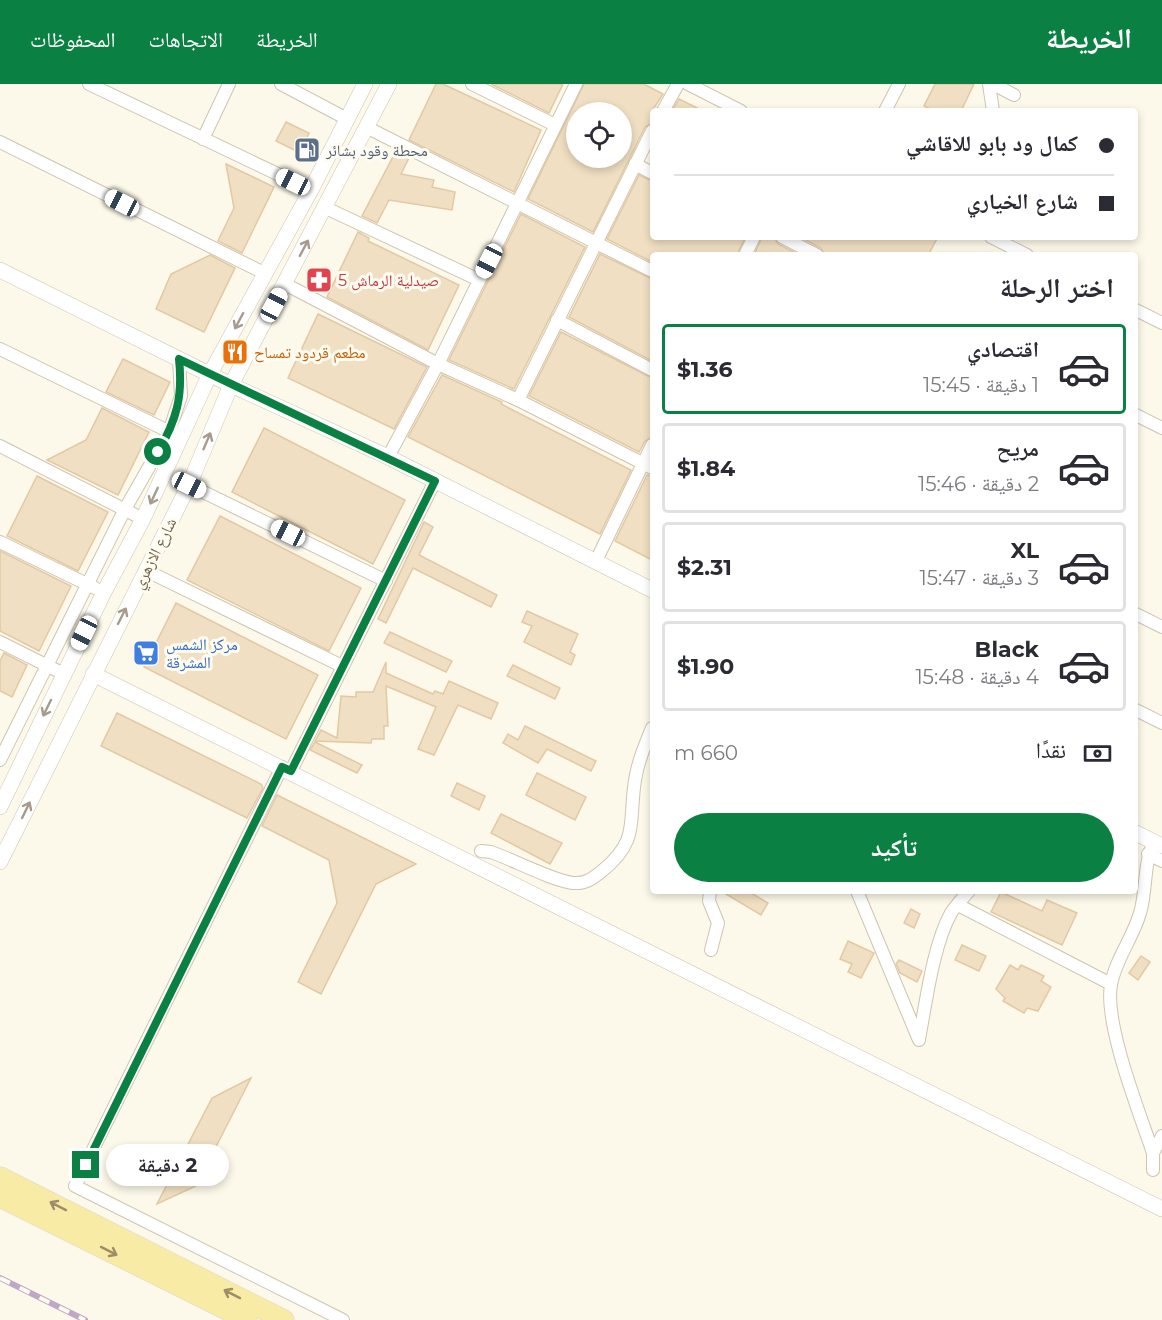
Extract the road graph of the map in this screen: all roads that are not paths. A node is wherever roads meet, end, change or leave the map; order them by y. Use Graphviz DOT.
graph roads {
  1 [pos="89,84"];
  2 [pos="229,84"];
  3 [pos="281,84"];
  4 [pos="364,84"];
  5 [pos="389,84"];
  6 [pos="472,84"];
  7 [pos="576,84"];
  8 [pos="678,84"];
  9 [pos="688,84"];
  10 [pos="899,84"];
  11 [pos="991,84"];
  12 [pos="1014,95"];
  13 [pos="665,108"];
  14 [pos="735,108"];
  15 [pos="887,108"];
  16 [pos="993,108"];
  17 [pos="347,119"];
  18 [pos="555,126"];
  19 [pos="366,127"];
  20 [pos="650,136"];
  21 [pos="203,139"];
  22 [pos="0,142"];
  23 [pos="635,164"];
  24 [pos="650,172"];
  25 [pos="310,190"];
  26 [pos="518,204"];
  27 [pos="326,208"];
  28 [pos="788,240"];
  29 [pos="997,240"];
  30 [pos="595,242"];
  31 [pos="811,252"];
  32 [pos="1021,252"];
  33 [pos="0,270"];
  34 [pos="650,270"];
  35 [pos="264,273"];
  36 [pos="479,280"];
  37 [pos="285,284"];
  38 [pos="1138,311"];
  39 [pos="557,320"];
  40 [pos="1162,323"];
  41 [pos="0,349"];
  42 [pos="179,359"];
  43 [pos="438,364"];
  44 [pos="650,369"];
  45 [pos="210,374"];
  46 [pos="231,385"];
  47 [pos="518,399"];
  48 [pos="1138,416"];
  49 [pos="1162,428"];
  50 [pos="175,435"];
  51 [pos="0,446"];
  52 [pos="388,457"];
  53 [pos="648,466"];
  54 [pos="435,481"];
  55 [pos="189,485"];
  56 [pos="125,509"];
  57 [pos="143,519"];
  58 [pos="0,542"];
  59 [pos="596,561"];
  60 [pos="145,570"];
  61 [pos="386,581"];
  62 [pos="88,586"];
  63 [pos="650,589"];
  64 [pos="104,592"];
  65 [pos="1138,615"];
  66 [pos="1162,627"];
  67 [pos="0,642"];
  68 [pos="47,666"];
  69 [pos="342,666"];
  70 [pos="64,674"];
  71 [pos="93,674"];
  72 [pos="1138,711"];
  73 [pos="1162,723"];
  74 [pos="650,732"];
  75 [pos="0,760"];
  76 [pos="286,769"];
  77 [pos="0,807"];
  78 [pos="1138,835"];
  79 [pos="1155,847"];
  80 [pos="481,851"];
  81 [pos="1162,861"];
  82 [pos="0,862"];
  83 [pos="710,894"];
  84 [pos="858,894"];
  85 [pos="967,894"];
  86 [pos="958,905"];
  87 [pos="711,950"];
  88 [pos="1111,984"];
  89 [pos="1162,1136"];
  90 [pos="1154,1153"];
  91 [pos="1153,1170"];
  92 [pos="0,1177"];
  93 [pos="0,1197"];
  94 [pos="1162,1209"];
  95 [pos="247,1320"];
  96 [pos="284,1320"];
  97 [pos="343,1320"];
  1 -- 21 [label="street"];
  2 -- 21 [label="street"];
  3 -- 17 [label="street"];
  4 -- 17 [label="street, شارع الازهري"];
  5 -- 19 [label="street, شارع الازهري"];
  6 -- 18 [label="street"];
  7 -- 18 [label="street"];
  8 -- 13 [label="street"];
  9 -- 14 [label="street"];
  10 -- 15 [label="street"];
  11 -- 12 [label="street"];
  11 -- 16 [label="street"];
  17 -- 25 [label="street, شارع الازهري"];
  18 -- 26 [label="street"];
  19 -- 26 [label="street"];
  19 -- 27 [label="street, شارع الازهري"];
  20 -- 23 [label="street"];
  21 -- 25 [label="street"];
  22 -- 35 [label="street"];
  23 -- 24 [label="street"];
  23 -- 30 [label="street"];
  25 -- 35 [label="street, شارع الازهري"];
  26 -- 30 [label="street"];
  26 -- 36 [label="street"];
  27 -- 36 [label="street"];
  37 -- 27 [label="street, شارع الازهري, one-way"];
  28 -- 31 [label="street"];
  29 -- 32 [label="street"];
  30 -- 34 [label="street"];
  30 -- 39 [label="street"];
  33 -- 42 [label="street"];
  35 -- 45 [label="street, شارع الازهري, one-way"];
  36 -- 43 [label="street"];
  37 -- 43 [label="street"];
  37 -- 46 [label="street, شارع الازهري"];
  38 -- 40 [label="street"];
  39 -- 44 [label="street"];
  39 -- 47 [label="street"];
  41 -- 50 [label="street"];
  42 -- 45 [label="street"];
  42 -- 50 [label="street"];
  43 -- 47 [label="street"];
  43 -- 52 [label="street"];
  45 -- 46 [label="street"];
  45 -- 50 [label="street, شارع الازهري"];
  46 -- 52 [label="street"];
  55 -- 46 [label="street, شارع الازهري, one-way"];
  47 -- 53 [label="street"];
  48 -- 49 [label="street"];
  50 -- 56 [label="street"];
  50 -- 57 [label="street, شارع الازهري, one-way"];
  51 -- 56 [label="street"];
  52 -- 54 [label="street"];
  53 -- 59 [label="street"];
  54 -- 59 [label="street"];
  54 -- 61 [label="street"];
  55 -- 60 [label="street, شارع الازهري"];
  55 -- 61 [label="street"];
  56 -- 57 [label="street"];
  56 -- 62 [label="street"];
  57 -- 64 [label="street, شارع الازهري"];
  58 -- 62 [label="street"];
  59 -- 63 [label="street"];
  60 -- 69 [label="street"];
  71 -- 60 [label="street, شارع الازهري, one-way"];
  61 -- 69 [label="street"];
  62 -- 64 [label="street"];
  62 -- 68 [label="street"];
  64 -- 70 [label="street, شارع الازهري"];
  65 -- 66 [label="street"];
  67 -- 68 [label="street"];
  68 -- 70 [label="street"];
  68 -- 75 [label="street"];
  69 -- 76 [label="street"];
  70 -- 77 [label="street, شارع الازهري, one-way"];
  71 -- 76 [label="street"];
  82 -- 71 [label="street, شارع الازهري, one-way"];
  72 -- 73 [label="street"];
  74 -- 80 [label="street"];
  76 -- 94 [label="street"];
  76 -- 97 [label="street"];
  78 -- 79 [label="street"];
  79 -- 81 [label="street"];
  79 -- 88 [label="street"];
  83 -- 87 [label="street"];
  84 -- 86 [label="street"];
  85 -- 86 [label="street"];
  86 -- 88 [label="street"];
  88 -- 90 [label="street"];
  89 -- 90 [label="street"];
  90 -- 91 [label="street"];
  96 -- 92 [label="main road, one-way"];
  93 -- 95 [label="main road, one-way"];
}
